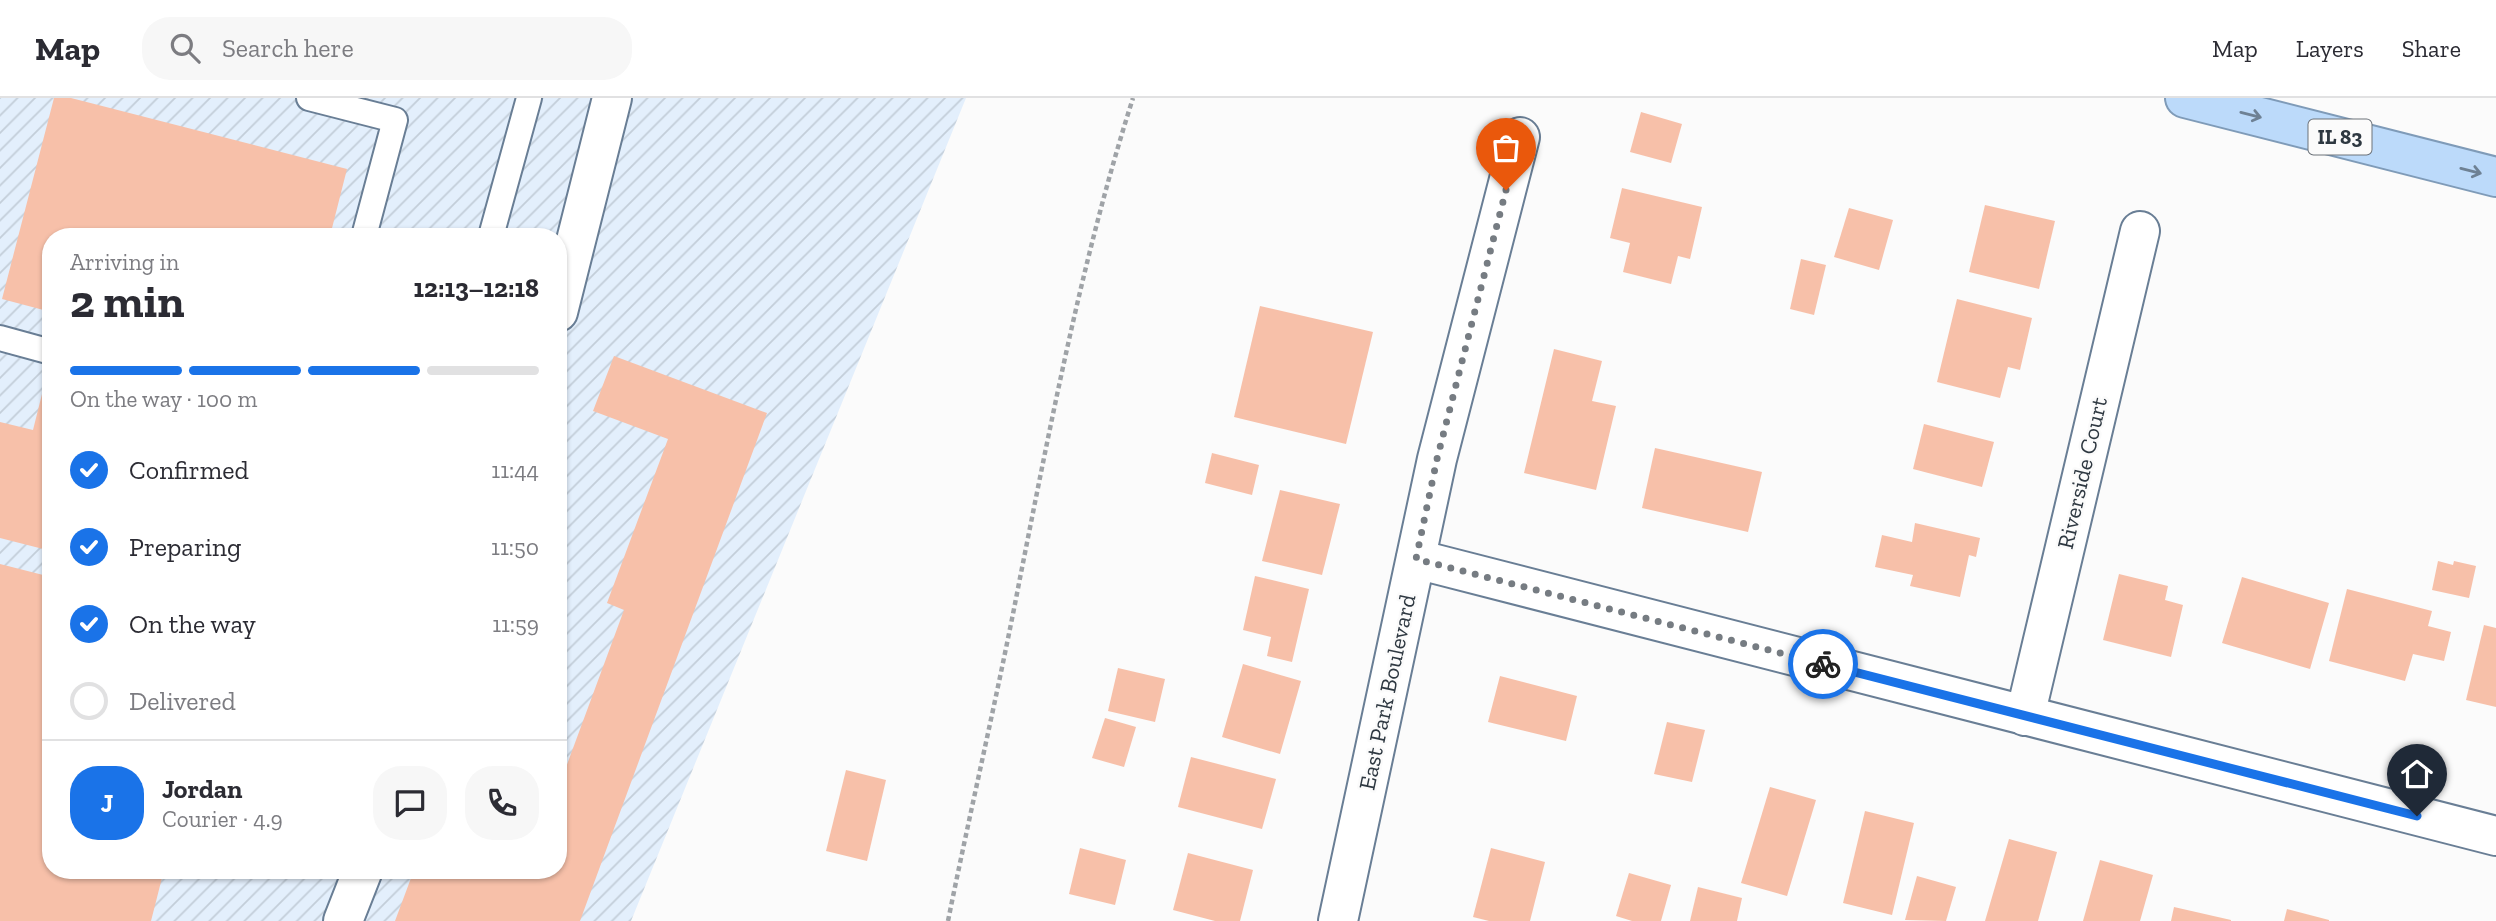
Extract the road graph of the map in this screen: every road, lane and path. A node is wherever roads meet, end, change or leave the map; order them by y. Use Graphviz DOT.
graph roads {
  1 [pos="309,98"];
  2 [pos="529,98"];
  3 [pos="612,98"];
  4 [pos="1133,98"];
  5 [pos="2185,98"];
  6 [pos="1520,137"];
  7 [pos="2496,177"];
  8 [pos="366,228"];
  9 [pos="493,228"];
  10 [pos="2140,231"];
  11 [pos="567,276"];
  12 [pos="0,338"];
  13 [pos="42,350"];
  14 [pos="1416,559"];
  15 [pos="2025,716"];
  16 [pos="2496,836"];
  17 [pos="359,879"];
  18 [pos="343,921"];
  19 [pos="948,921"];
  20 [pos="1338,921"];
  1 -- 8 [label="lane"];
  2 -- 9 [label="lane"];
  3 -- 11 [label="street"];
  4 -- 19 [label="path"];
  5 -- 7 [label="highway, IL 83, one-way"];
  6 -- 14 [label="street, East Park Boulevard"];
  10 -- 15 [label="street, Riverside Court"];
  12 -- 13 [label="lane"];
  14 -- 15 [label="street"];
  14 -- 20 [label="street, East Park Boulevard"];
  15 -- 16 [label="street"];
  17 -- 18 [label="street"];
}
